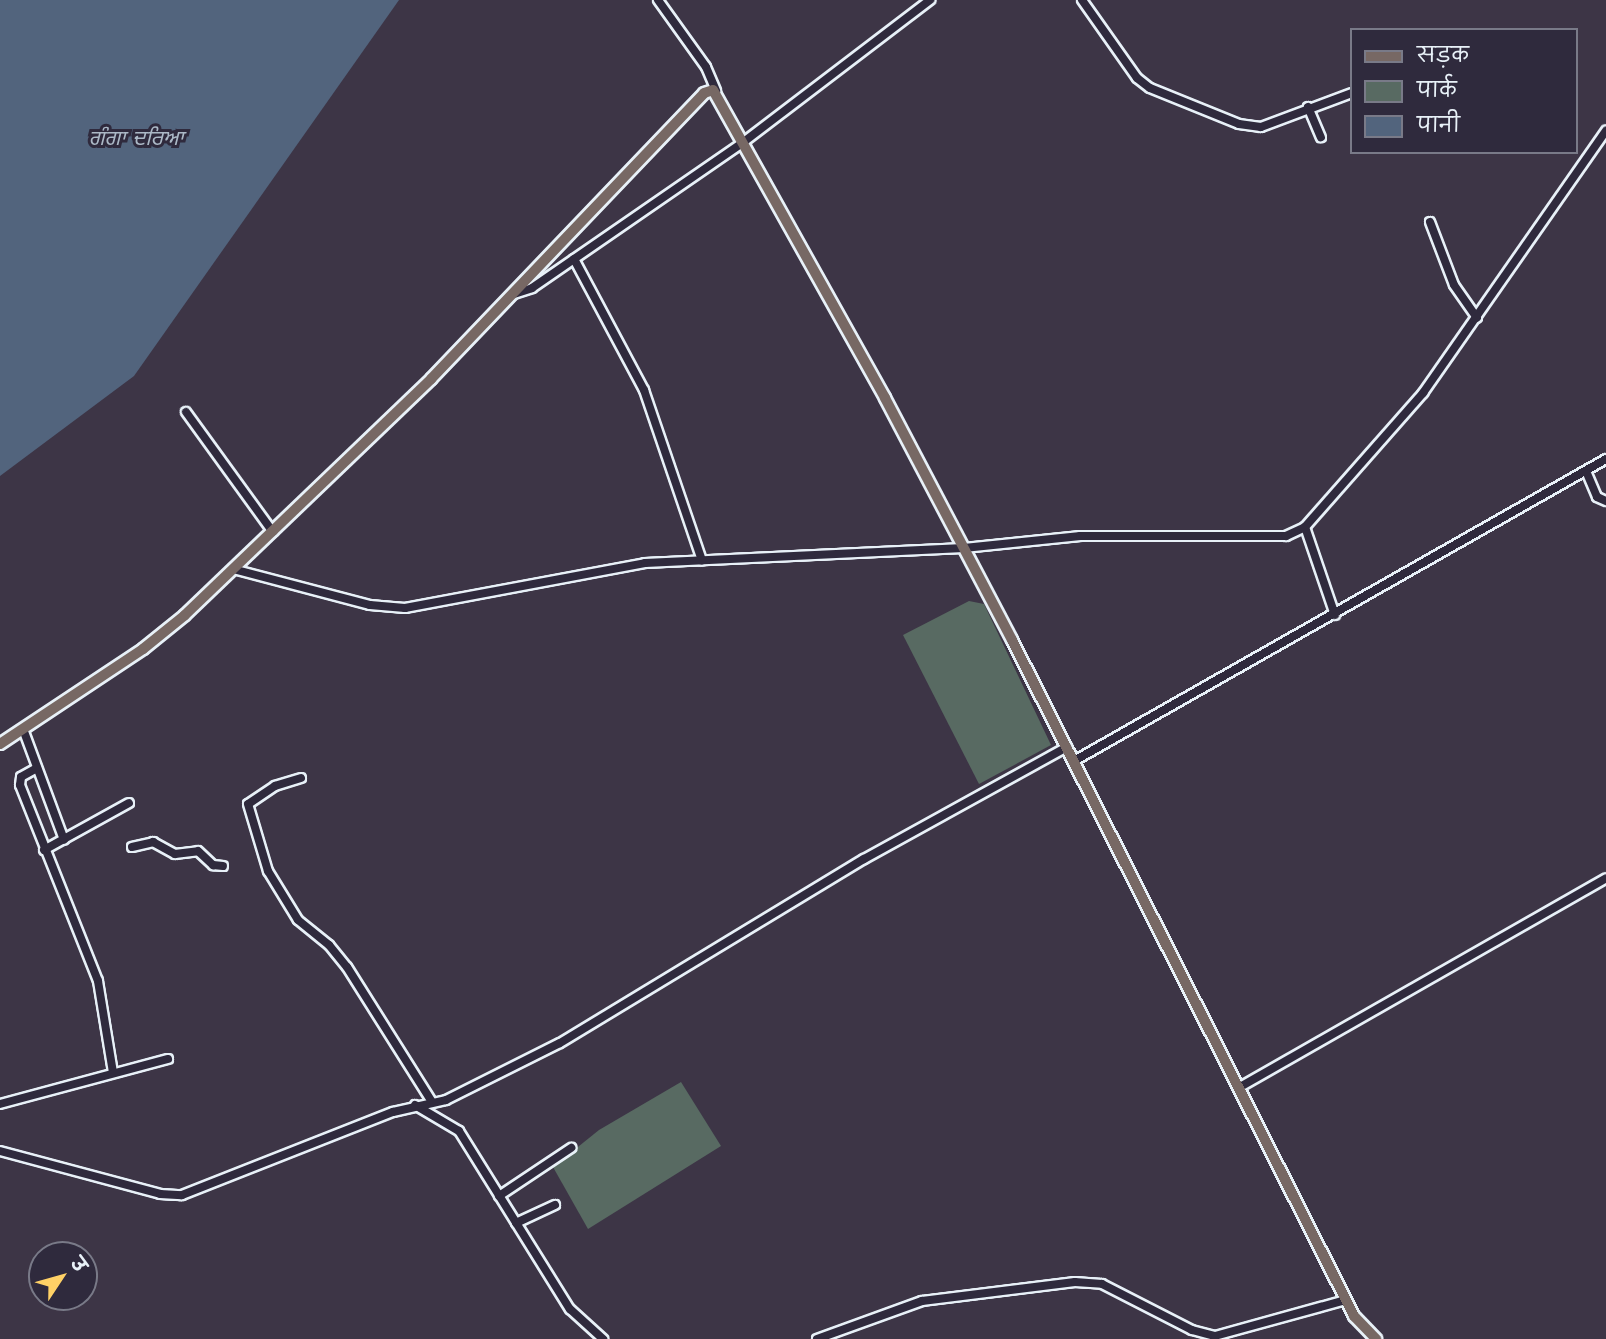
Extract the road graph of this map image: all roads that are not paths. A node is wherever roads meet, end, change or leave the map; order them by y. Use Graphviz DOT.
graph roads {
  1 [pos="658,0"];
  2 [pos="930,0"];
  3 [pos="1082,0"];
  4 [pos="716,91"];
  5 [pos="1350,94"];
  6 [pos="1308,107"];
  7 [pos="1606,131"];
  8 [pos="1321,137"];
  9 [pos="745,141"];
  10 [pos="1430,222"];
  11 [pos="574,259"];
  12 [pos="511,295"];
  13 [pos="1477,318"];
  14 [pos="186,412"];
  15 [pos="1606,459"];
  16 [pos="1586,471"];
  17 [pos="1606,501"];
  18 [pos="1305,527"];
  19 [pos="273,532"];
  20 [pos="964,548"];
  21 [pos="702,560"];
  22 [pos="233,569"];
  23 [pos="1335,615"];
  24 [pos="23,729"];
  25 [pos="0,744"];
  26 [pos="1067,747"];
  27 [pos="1074,761"];
  28 [pos="37,768"];
  29 [pos="301,778"];
  30 [pos="129,803"];
  31 [pos="64,840"];
  32 [pos="132,847"];
  33 [pos="44,850"];
  34 [pos="223,866"];
  35 [pos="1606,878"];
  36 [pos="168,1059"];
  37 [pos="113,1073"];
  38 [pos="1240,1087"];
  39 [pos="432,1102"];
  40 [pos="0,1104"];
  41 [pos="415,1105"];
  42 [pos="571,1148"];
  43 [pos="0,1151"];
  44 [pos="499,1196"];
  45 [pos="555,1205"];
  46 [pos="516,1223"];
  47 [pos="1346,1300"];
  48 [pos="603,1339"];
  49 [pos="817,1339"];
  50 [pos="1376,1339"];
  1 -- 4 [label="street"];
  2 -- 9 [label="street"];
  3 -- 6 [label="street"];
  4 -- 9 [label="main road"];
  4 -- 12 [label="main road"];
  5 -- 6 [label="street"];
  6 -- 8 [label="street"];
  7 -- 13 [label="street"];
  9 -- 11 [label="street"];
  9 -- 20 [label="main road"];
  10 -- 13 [label="street"];
  11 -- 12 [label="street"];
  11 -- 21 [label="street"];
  12 -- 19 [label="main road"];
  13 -- 18 [label="street"];
  14 -- 19 [label="street"];
  15 -- 16 [label="street"];
  16 -- 17 [label="street"];
  16 -- 23 [label="street"];
  18 -- 20 [label="street"];
  18 -- 23 [label="street"];
  19 -- 22 [label="main road"];
  20 -- 21 [label="street"];
  20 -- 26 [label="main road"];
  21 -- 22 [label="street"];
  22 -- 24 [label="main road"];
  23 -- 27 [label="street"];
  24 -- 25 [label="main road"];
  24 -- 28 [label="street"];
  26 -- 27 [label="main road"];
  26 -- 39 [label="street"];
  27 -- 38 [label="main road"];
  28 -- 31 [label="street"];
  28 -- 33 [label="street"];
  29 -- 39 [label="street"];
  30 -- 31 [label="street"];
  31 -- 33 [label="street"];
  32 -- 34 [label="street"];
  33 -- 37 [label="street"];
  35 -- 38 [label="street"];
  36 -- 37 [label="street"];
  37 -- 40 [label="street"];
  38 -- 47 [label="main road"];
  39 -- 41 [label="street"];
  41 -- 43 [label="street"];
  41 -- 44 [label="street"];
  42 -- 44 [label="street"];
  44 -- 46 [label="street"];
  45 -- 46 [label="street"];
  46 -- 48 [label="street"];
  47 -- 49 [label="street"];
  47 -- 50 [label="main road"];
}
